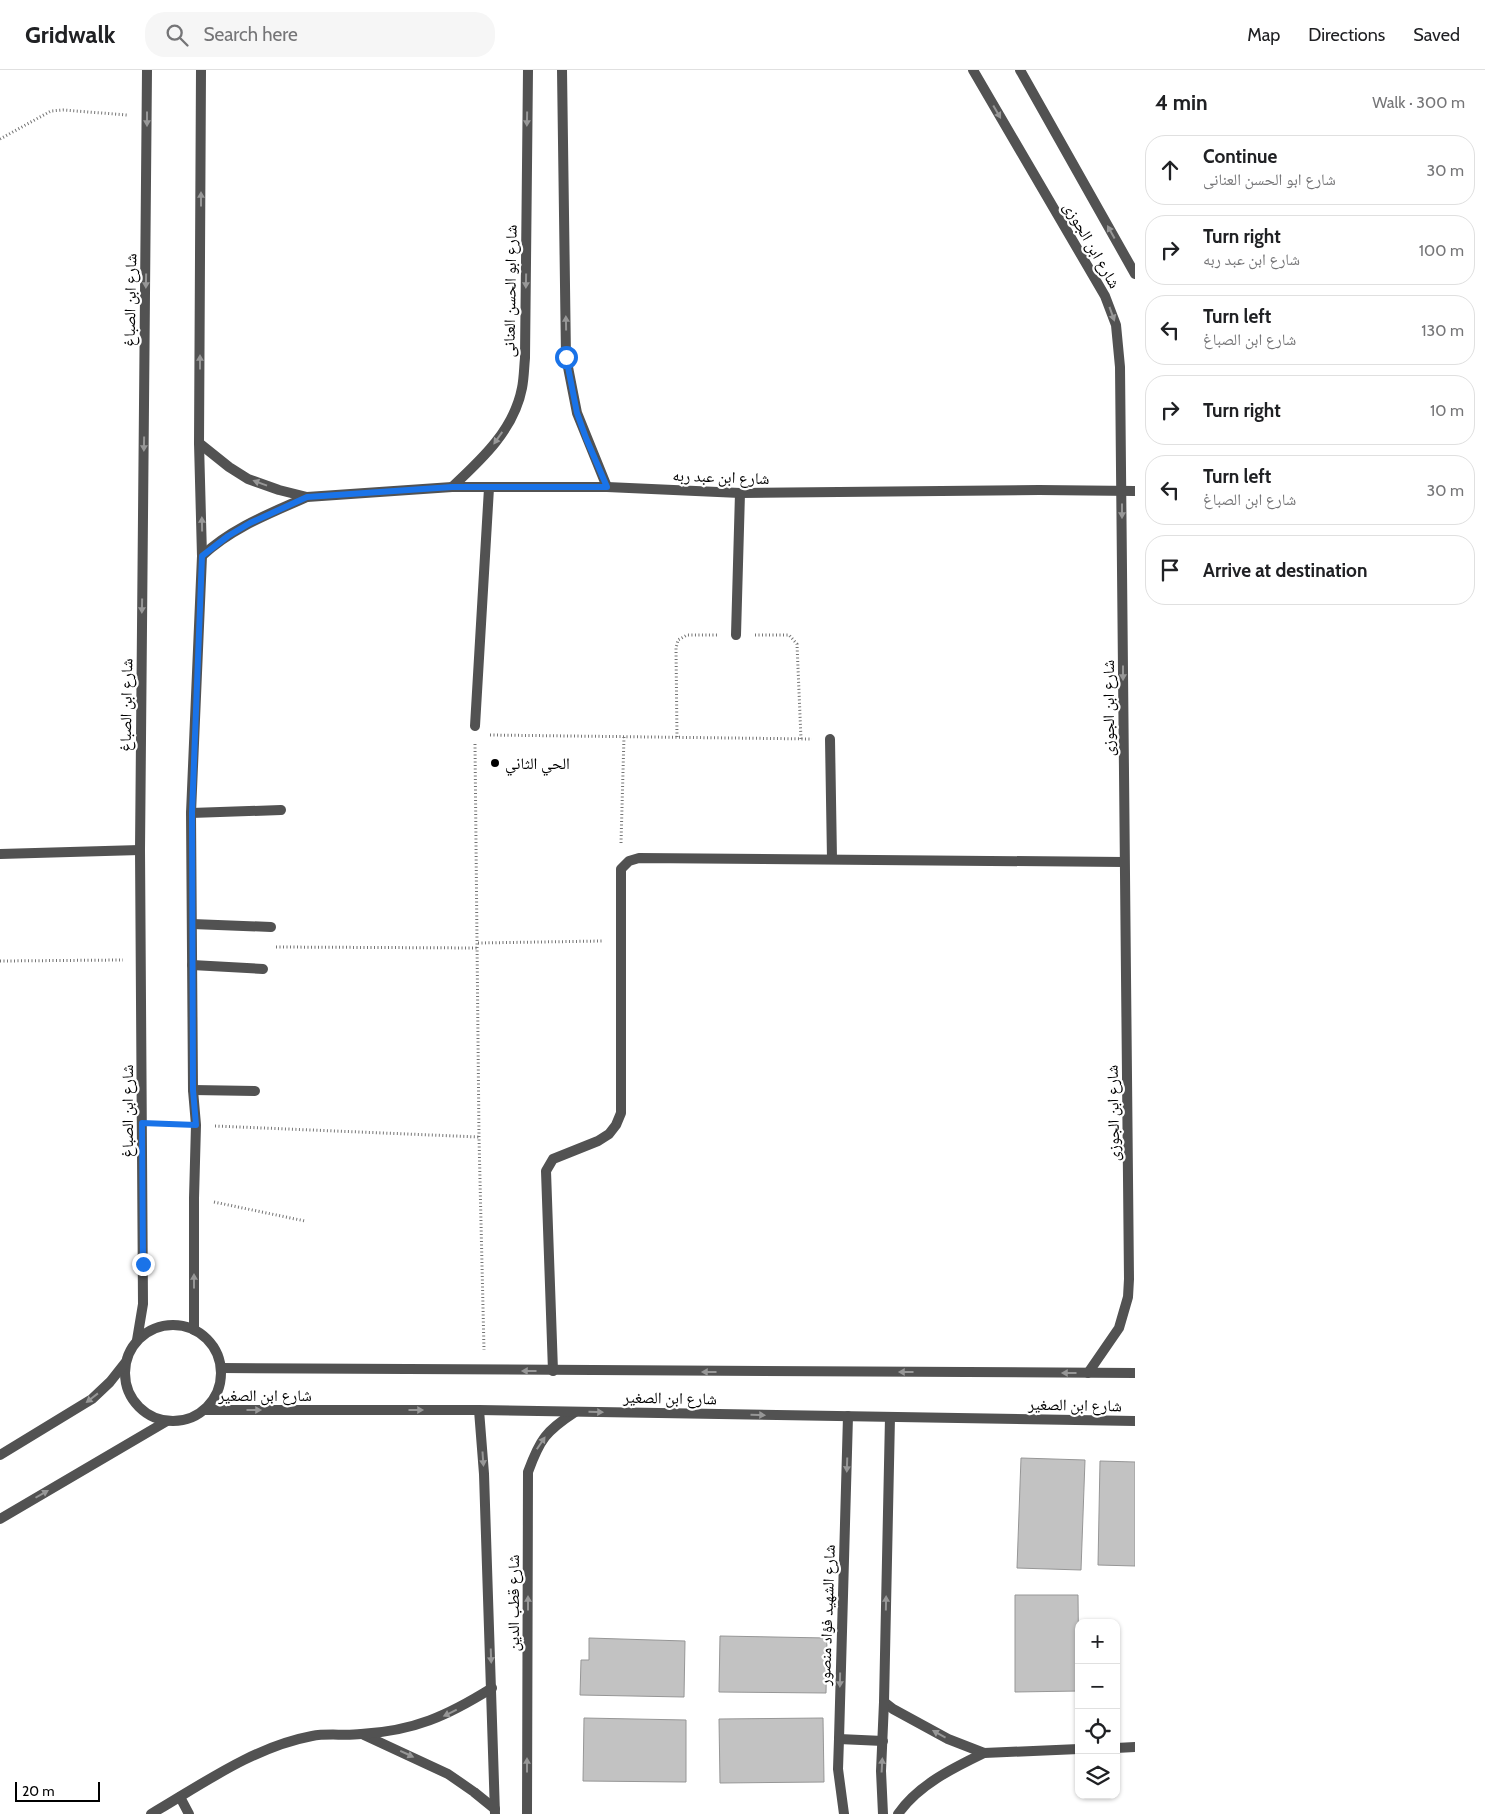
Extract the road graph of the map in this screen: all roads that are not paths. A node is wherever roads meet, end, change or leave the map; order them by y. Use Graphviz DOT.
graph roads {
  1 [pos="147,70"];
  2 [pos="201,70"];
  3 [pos="528,70"];
  4 [pos="562,70"];
  5 [pos="973,70"];
  6 [pos="1020,70"];
  7 [pos="1135,274"];
  8 [pos="199,443"];
  9 [pos="452,487"];
  10 [pos="607,487"];
  11 [pos="489,488"];
  12 [pos="1122,491"];
  13 [pos="1135,491"];
  14 [pos="740,494"];
  15 [pos="307,497"];
  16 [pos="202,556"];
  17 [pos="736,635"];
  18 [pos="475,730"];
  19 [pos="830,739"];
  20 [pos="281,810"];
  21 [pos="192,813"];
  22 [pos="140,850"];
  23 [pos="0,854"];
  24 [pos="832,859"];
  25 [pos="1124,862"];
  26 [pos="192,924"];
  27 [pos="271,927"];
  28 [pos="192,965"];
  29 [pos="263,969"];
  30 [pos="193,1090"];
  31 [pos="255,1091"];
  32 [pos="194,1330"];
  33 [pos="137,1340"];
  34 [pos="125,1363"];
  35 [pos="221,1368"];
  36 [pos="553,1371"];
  37 [pos="1088,1373"];
  38 [pos="1135,1374"];
  39 [pos="205,1410"];
  40 [pos="479,1410"];
  41 [pos="576,1412"];
  42 [pos="848,1416"];
  43 [pos="890,1417"];
  44 [pos="167,1421"];
  45 [pos="1135,1421"];
  46 [pos="0,1455"];
  47 [pos="0,1519"];
  48 [pos="492,1688"];
  49 [pos="884,1702"];
  50 [pos="363,1734"];
  51 [pos="838,1739"];
  52 [pos="883,1740"];
  53 [pos="1135,1747"];
  54 [pos="1120,1748"];
  55 [pos="1075,1749"];
  56 [pos="984,1752"];
  57 [pos="180,1797"];
  58 [pos="495,1811"];
  59 [pos="151,1814"];
  60 [pos="189,1814"];
  61 [pos="527,1814"];
  62 [pos="844,1814"];
  63 [pos="883,1814"];
  64 [pos="898,1814"];
  1 -- 22 [label="street, شارع ابن الصباغ, one-way"];
  8 -- 2 [label="street, one-way"];
  3 -- 9 [label="street, شارع ابو الحسن العنانى, one-way"];
  10 -- 4 [label="street, one-way"];
  5 -- 12 [label="street, شارع ابن الجوزى, one-way"];
  7 -- 6 [label="street, شارع ابن الجوزى, one-way"];
  15 -- 8 [label="street, شارع ابن عبد ربه, one-way"];
  16 -- 8 [label="street, one-way"];
  9 -- 11 [label="street, شارع ابن عبد ربه"];
  9 -- 15 [label="street, شارع ابن عبد ربه"];
  10 -- 11 [label="street, شارع ابن عبد ربه"];
  10 -- 14 [label="street, شارع ابن عبد ربه"];
  11 -- 18 [label="street"];
  12 -- 13 [label="street, شارع ابن عبد ربه"];
  12 -- 14 [label="street, شارع ابن عبد ربه"];
  12 -- 25 [label="street, شارع ابن الجوزى, one-way"];
  14 -- 17 [label="street"];
  15 -- 16 [label="street, شارع ابن عبد ربه"];
  16 -- 21 [label="street"];
  19 -- 24 [label="street"];
  20 -- 21 [label="street"];
  21 -- 26 [label="street"];
  22 -- 23 [label="street"];
  22 -- 33 [label="street, شارع ابن الصباغ"];
  24 -- 25 [label="street"];
  24 -- 36 [label="street"];
  25 -- 37 [label="street, شارع ابن الجوزى"];
  26 -- 27 [label="street"];
  26 -- 28 [label="street"];
  28 -- 29 [label="street"];
  28 -- 30 [label="street"];
  30 -- 31 [label="street"];
  32 -- 30 [label="street, one-way"];
  32 -- 33 [label="street"];
  32 -- 35 [label="street"];
  33 -- 34 [label="street"];
  34 -- 44 [label="street"];
  34 -- 46 [label="street, one-way"];
  36 -- 35 [label="street, شارع ابن الصغير, one-way"];
  35 -- 39 [label="street"];
  37 -- 36 [label="street, شارع ابن الصغير, one-way"];
  37 -- 38 [label="street, شارع ابن الصغير"];
  39 -- 40 [label="street, شارع ابن الصغير, one-way"];
  39 -- 44 [label="street"];
  40 -- 41 [label="street, شارع ابن الصغير"];
  40 -- 48 [label="street, شارع قطب الدين, one-way"];
  41 -- 42 [label="street, شارع ابن الصغير, one-way"];
  61 -- 41 [label="street, شارع قطب الدين, one-way"];
  42 -- 43 [label="street, شارع ابن الصغير"];
  42 -- 51 [label="street, شارع الشهيد فؤاد منصور, one-way"];
  43 -- 45 [label="street, شارع ابن الصغير"];
  49 -- 43 [label="street, one-way"];
  47 -- 44 [label="street, one-way"];
  48 -- 50 [label="street, one-way"];
  48 -- 58 [label="street, شارع قطب الدين"];
  49 -- 52 [label="street"];
  56 -- 49 [label="street, one-way"];
  50 -- 57 [label="street"];
  50 -- 58 [label="street, one-way"];
  51 -- 52 [label="street"];
  51 -- 62 [label="street, شارع الشهيد فؤاد منصور"];
  63 -- 52 [label="street, one-way"];
  53 -- 54 [label="street"];
  55 -- 56 [label="street"];
  56 -- 64 [label="street"];
  57 -- 59 [label="street"];
  57 -- 60 [label="street"];
}
